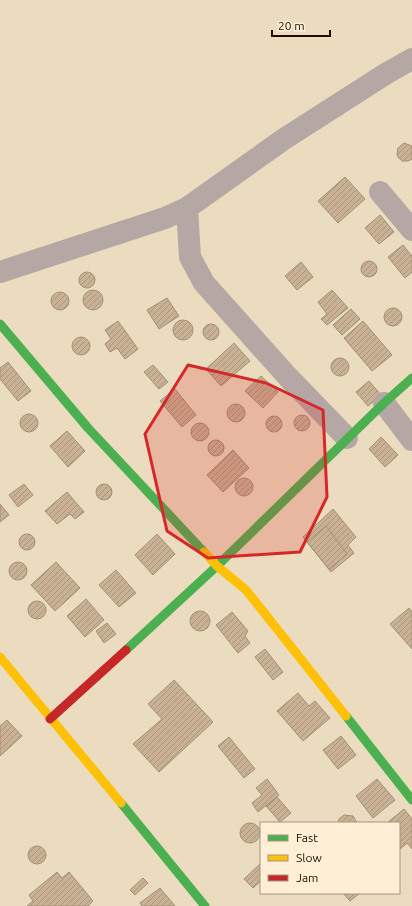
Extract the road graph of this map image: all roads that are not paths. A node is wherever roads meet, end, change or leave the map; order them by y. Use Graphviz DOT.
graph roads {
  1 [pos="412,59"];
  2 [pos="380,192"];
  3 [pos="187,208"];
  4 [pos="412,230"];
  5 [pos="0,272"];
  6 [pos="0,324"];
  7 [pos="412,378"];
  8 [pos="384,403"];
  9 [pos="347,438"];
  10 [pos="412,440"];
  11 [pos="217,566"];
  12 [pos="0,657"];
  13 [pos="50,719"];
  14 [pos="412,800"];
  15 [pos="205,906"];
  1 -- 3 [label="street"];
  2 -- 4 [label="street"];
  3 -- 5 [label="street"];
  3 -- 9 [label="street"];
  6 -- 11 [label="street"];
  7 -- 8 [label="street"];
  8 -- 9 [label="street"];
  8 -- 10 [label="street"];
  9 -- 11 [label="street"];
  11 -- 13 [label="street"];
  11 -- 14 [label="street"];
  12 -- 13 [label="street"];
  13 -- 15 [label="street"];
}
